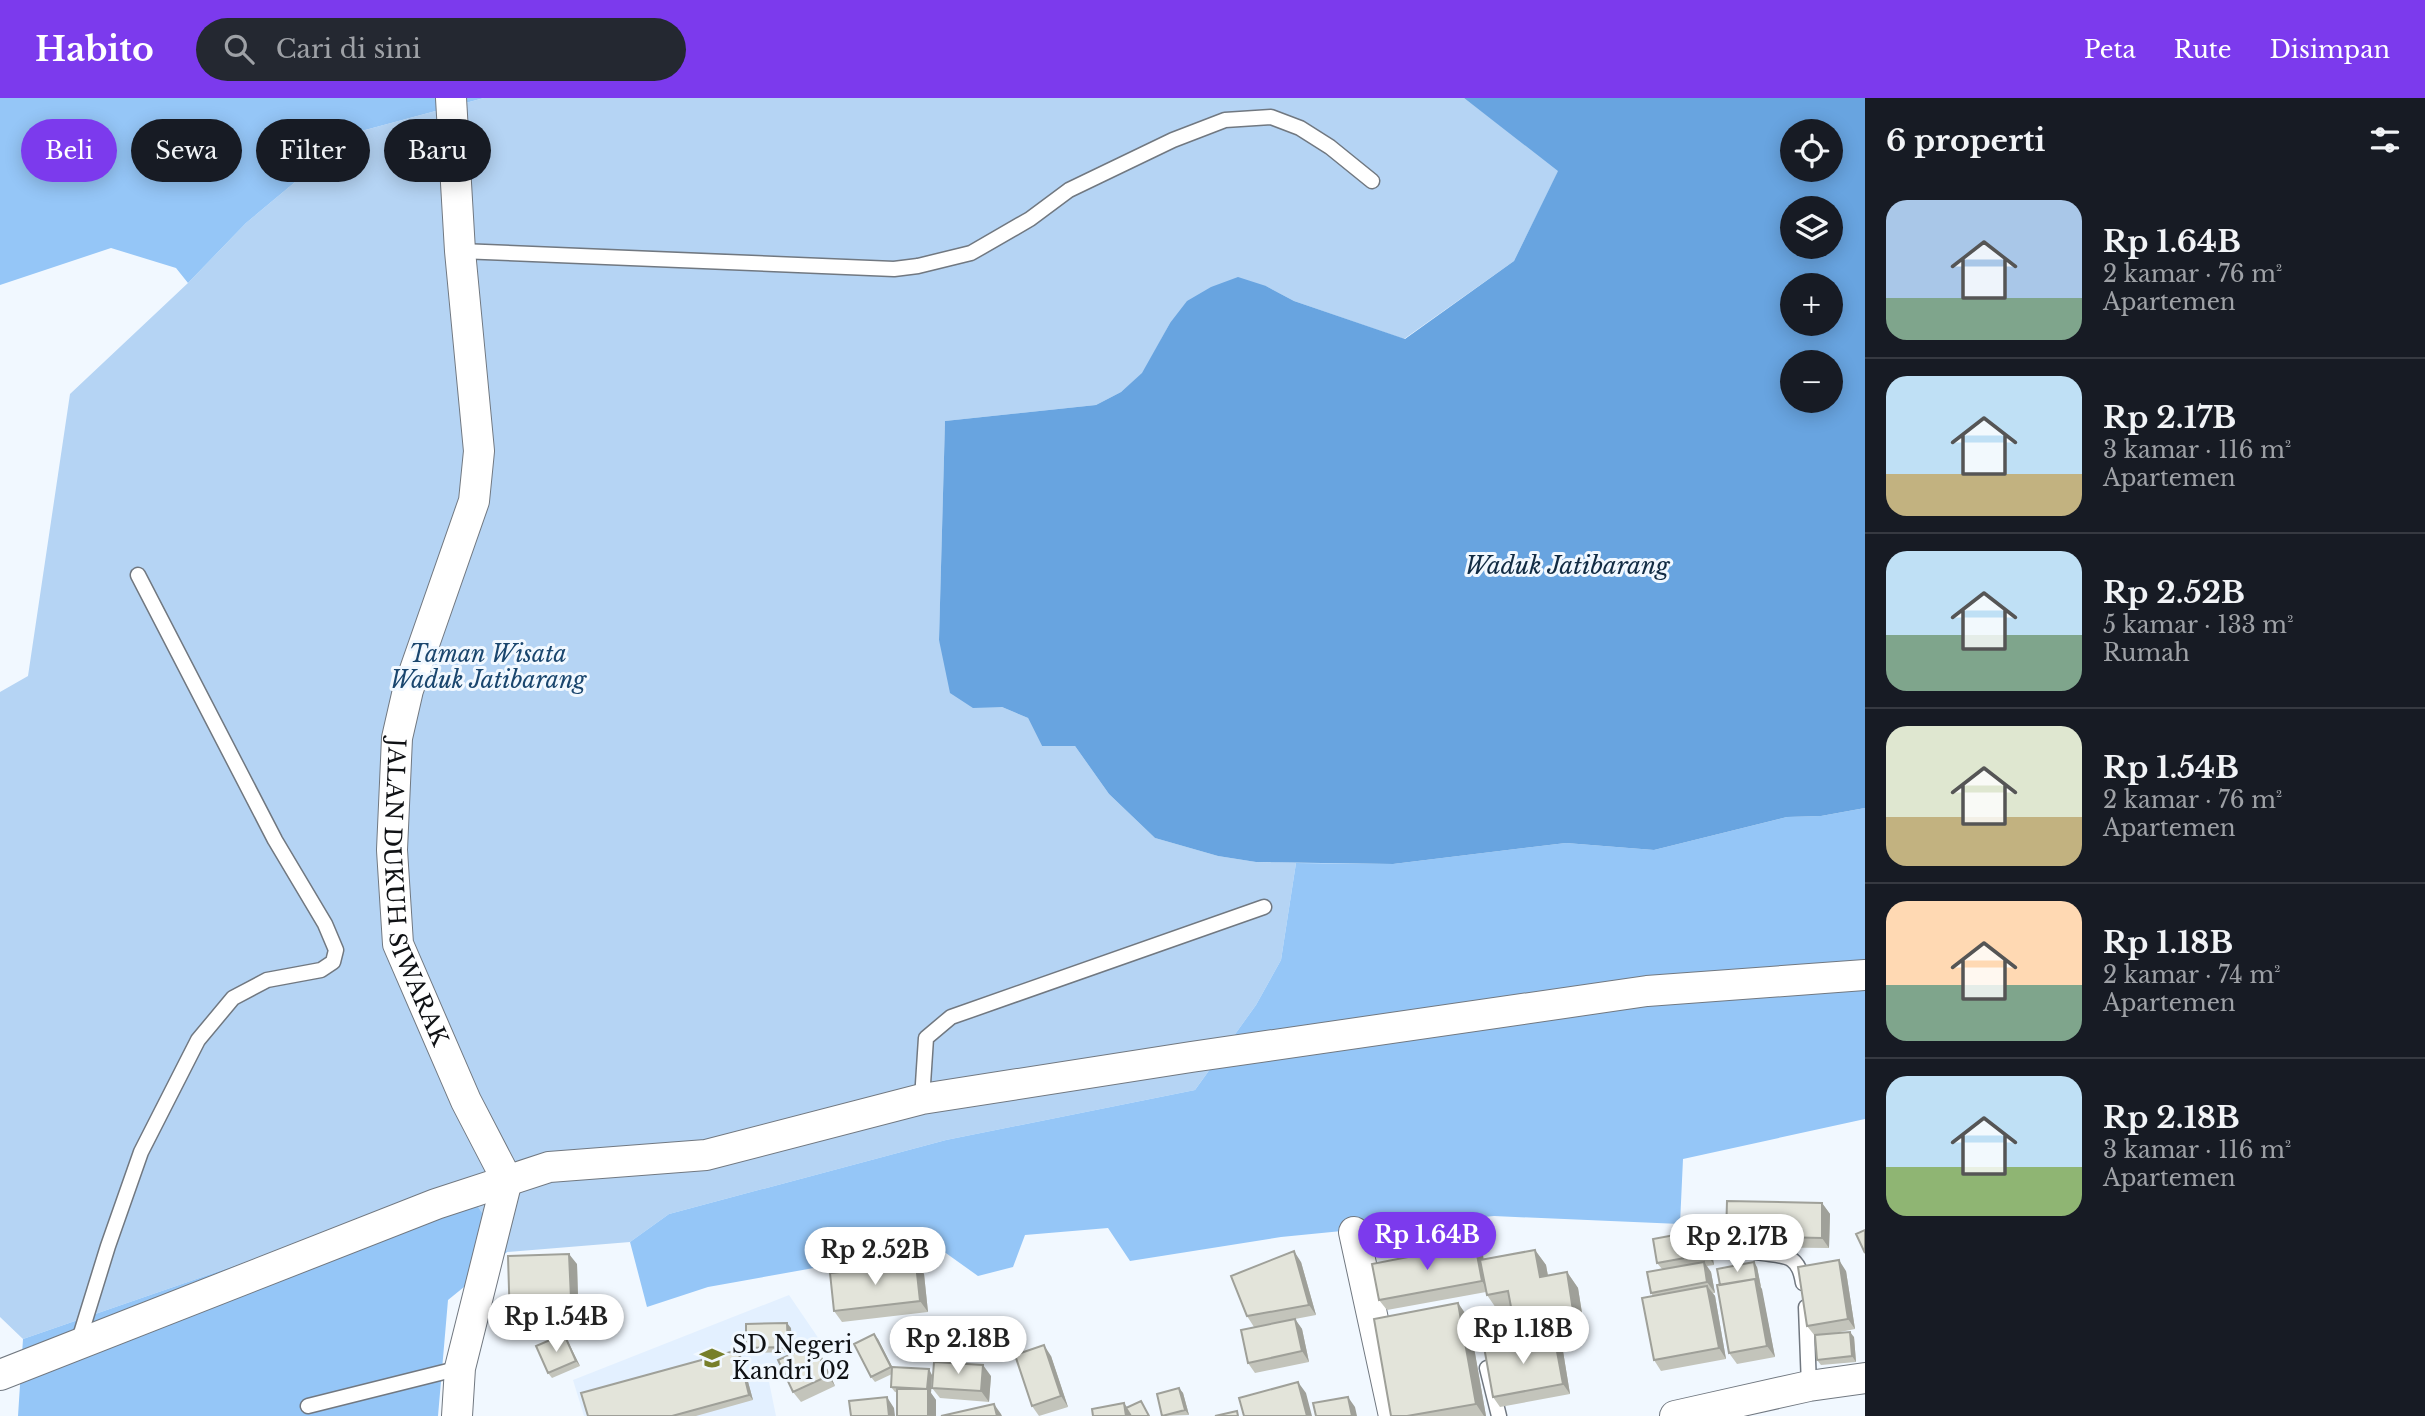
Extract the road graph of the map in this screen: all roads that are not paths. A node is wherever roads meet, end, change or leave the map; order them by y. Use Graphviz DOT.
graph roads {
  1 [pos="451,98"];
  2 [pos="1372,180"];
  3 [pos="460,251"];
  4 [pos="138,575"];
  5 [pos="1264,907"];
  6 [pos="1865,975"];
  7 [pos="922,1099"];
  8 [pos="507,1180"];
  9 [pos="1354,1232"];
  10 [pos="1755,1252"];
  11 [pos="77,1346"];
  12 [pos="460,1367"];
  13 [pos="1488,1368"];
  14 [pos="0,1375"];
  15 [pos="1865,1378"];
  16 [pos="1809,1386"];
  17 [pos="308,1406"];
  18 [pos="457,1416"];
  19 [pos="1394,1416"];
  20 [pos="1499,1416"];
  21 [pos="1675,1416"];
  1 -- 3 [label="street, JALAN DUKUH SIWARAK"];
  2 -- 3 [label="lane"];
  3 -- 8 [label="street, JALAN DUKUH SIWARAK"];
  4 -- 11 [label="lane"];
  5 -- 7 [label="lane"];
  6 -- 7 [label="street"];
  7 -- 8 [label="street"];
  8 -- 11 [label="street"];
  8 -- 12 [label="street"];
  9 -- 19 [label="street"];
  10 -- 16 [label="lane"];
  11 -- 14 [label="street"];
  12 -- 17 [label="lane"];
  12 -- 18 [label="street"];
  13 -- 20 [label="lane"];
  15 -- 16 [label="street"];
  16 -- 21 [label="street"];
}
